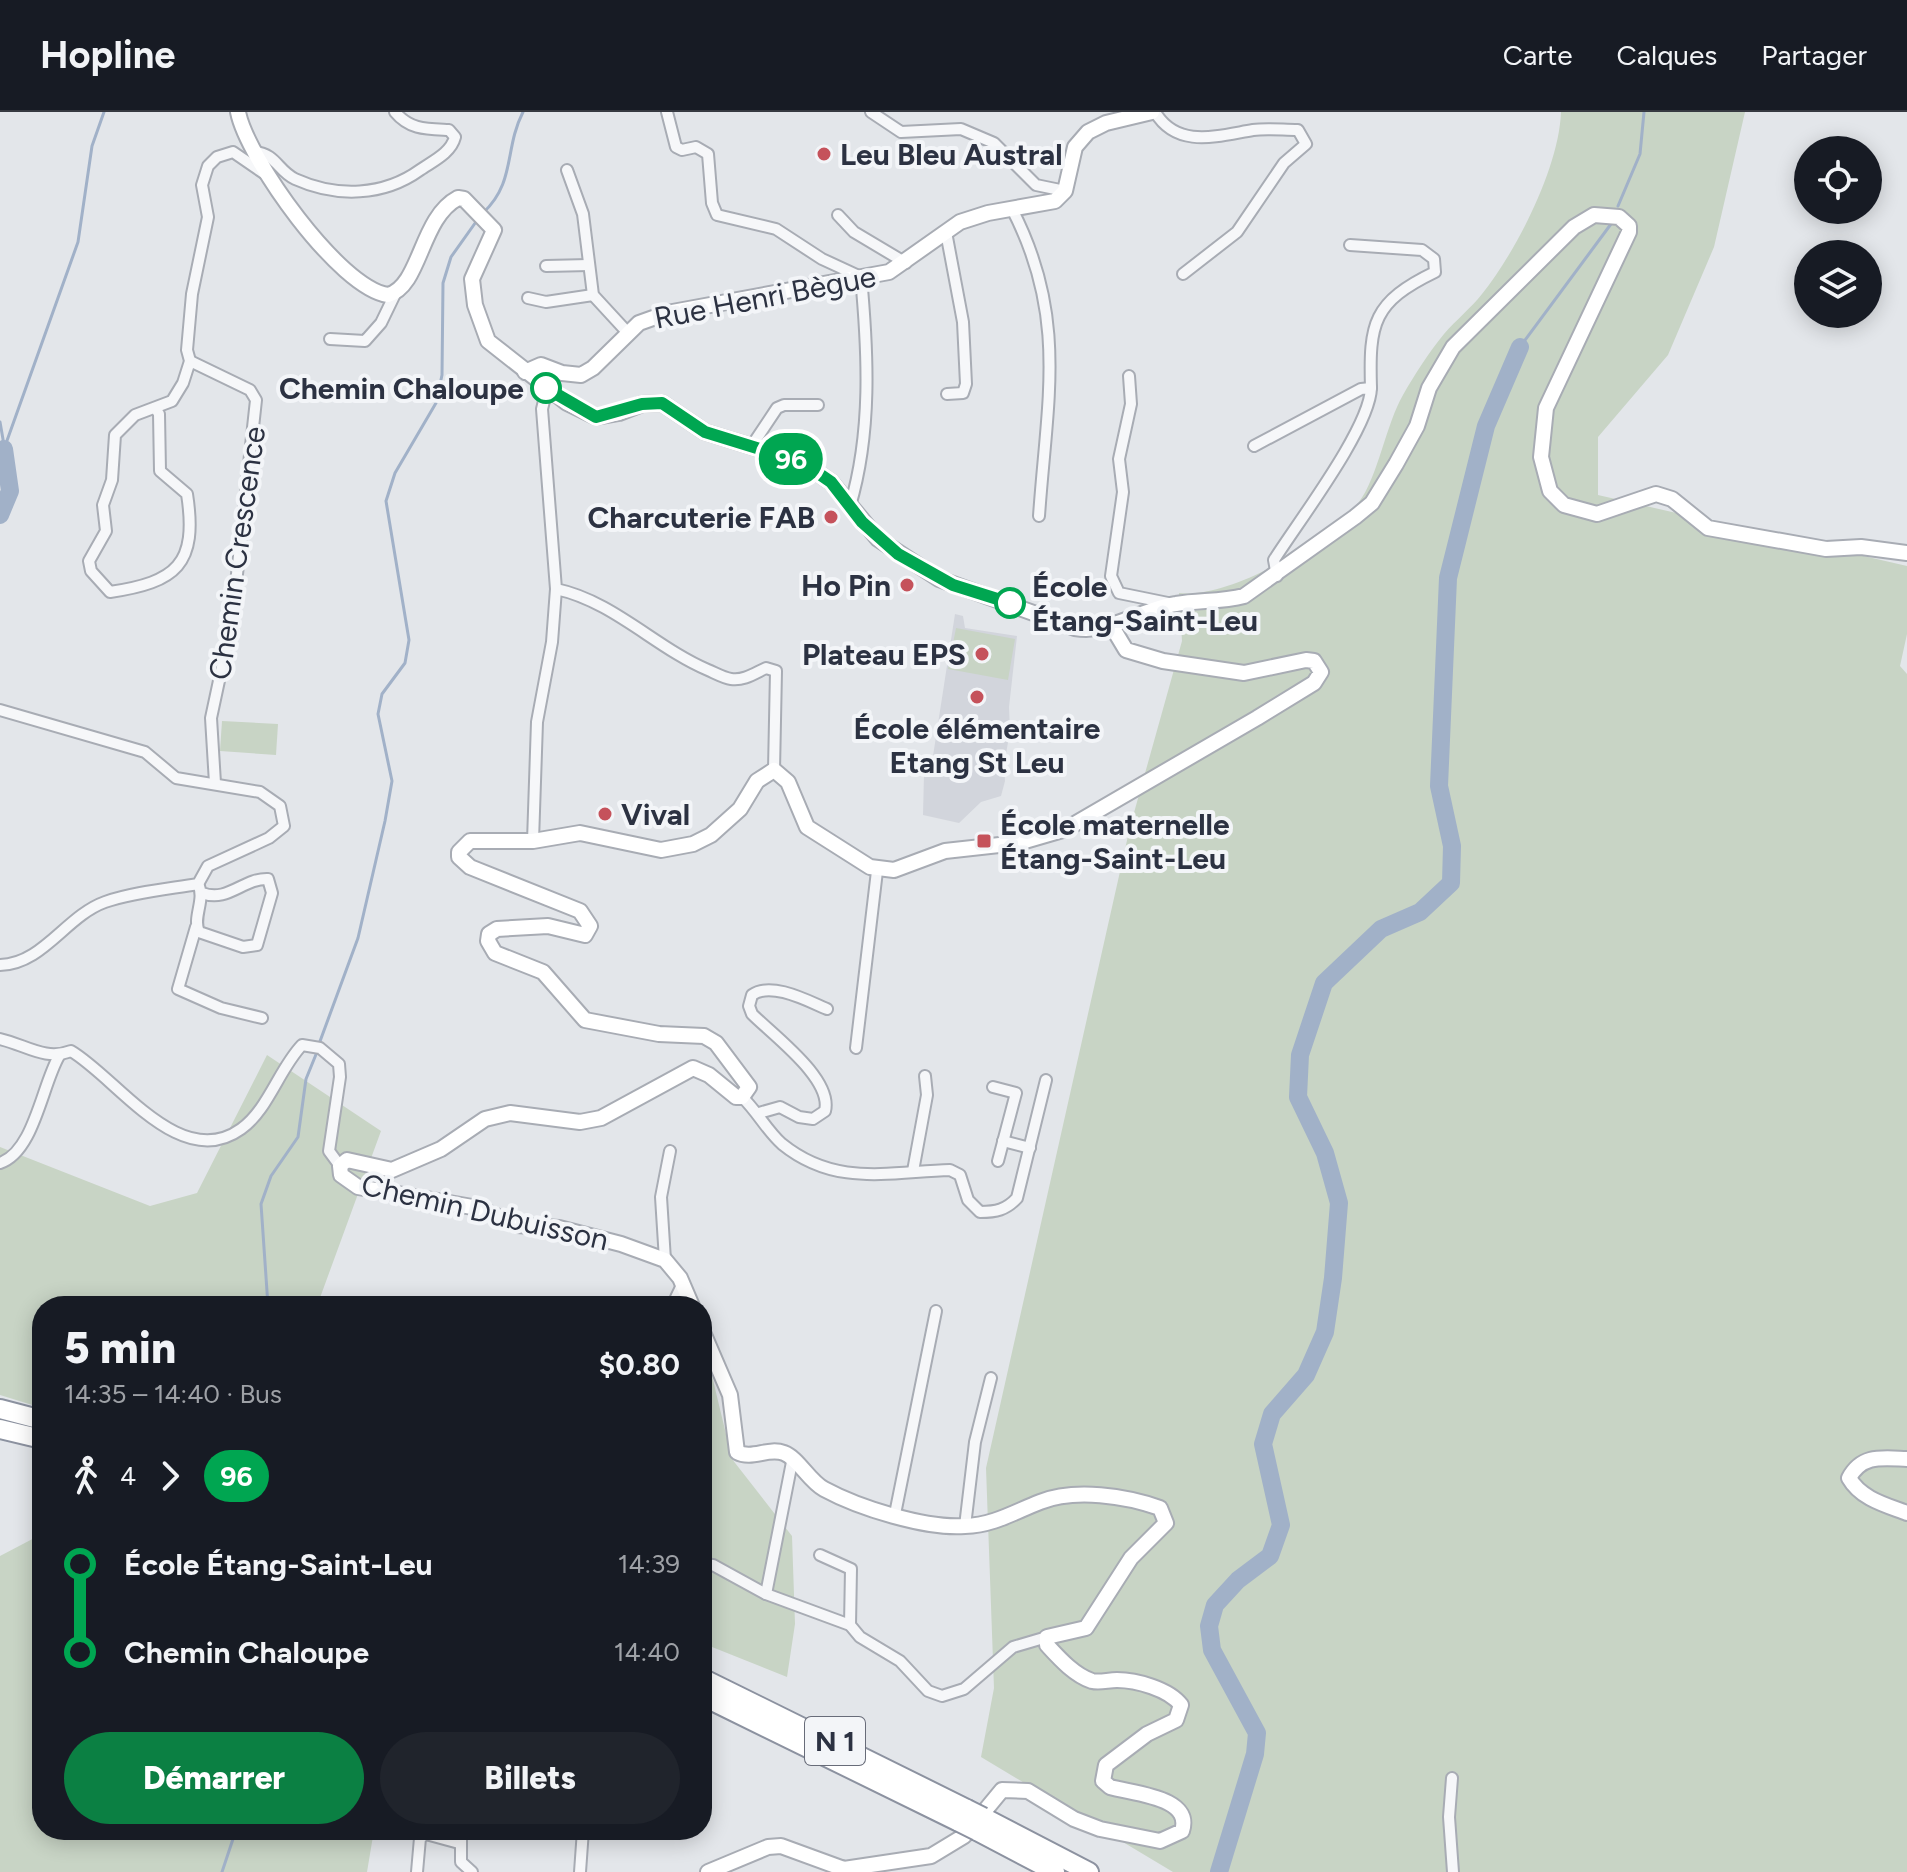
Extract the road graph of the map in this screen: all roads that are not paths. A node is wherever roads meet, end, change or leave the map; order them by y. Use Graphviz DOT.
graph roads {
  1 [pos="238,112"];
  2 [pos="395,112"];
  3 [pos="667,112"];
  4 [pos="871,112"];
  5 [pos="1154,112"];
  6 [pos="255,152"];
  7 [pos="567,170"];
  8 [pos="273,179"];
  9 [pos="1065,191"];
  10 [pos="1012,209"];
  11 [pos="838,215"];
  12 [pos="946,232"];
  13 [pos="1350,245"];
  14 [pos="906,263"];
  15 [pos="589,265"];
  16 [pos="546,266"];
  17 [pos="1183,274"];
  18 [pos="861,277"];
  19 [pos="396,292"];
  20 [pos="593,295"];
  21 [pos="528,298"];
  22 [pos="628,333"];
  23 [pos="330,339"];
  24 [pos="190,361"];
  25 [pos="525,372"];
  26 [pos="1129,376"];
  27 [pos="1371,388"];
  28 [pos="547,389"];
  29 [pos="947,394"];
  30 [pos="818,405"];
  31 [pos="156,409"];
  32 [pos="1254,446"];
  33 [pos="751,447"];
  34 [pos="850,506"];
  35 [pos="1039,516"];
  36 [pos="1907,553"];
  37 [pos="1277,576"];
  38 [pos="556,589"];
  39 [pos="1174,604"];
  40 [pos="1111,625"];
  41 [pos="0,710"];
  42 [pos="774,770"];
  43 [pos="215,783"];
  44 [pos="533,841"];
  45 [pos="877,871"];
  46 [pos="200,889"];
  47 [pos="196,927"];
  48 [pos="0,965"];
  49 [pos="827,1009"];
  50 [pos="262,1018"];
  51 [pos="0,1039"];
  52 [pos="856,1048"];
  53 [pos="59,1056"];
  54 [pos="925,1076"];
  55 [pos="1046,1080"];
  56 [pos="993,1087"];
  57 [pos="742,1097"];
  58 [pos="759,1113"];
  59 [pos="1003,1141"];
  60 [pos="1030,1148"];
  61 [pos="670,1151"];
  62 [pos="998,1161"];
  63 [pos="0,1163"];
  64 [pos="340,1166"];
  65 [pos="913,1171"];
  66 [pos="665,1260"];
  67 [pos="683,1283"];
  68 [pos="677,1296"];
  69 [pos="688,1296"];
  70 [pos="936,1311"];
  71 [pos="712,1353"];
  72 [pos="991,1378"];
  73 [pos="0,1409"];
  74 [pos="32,1417"];
  75 [pos="0,1429"];
  76 [pos="32,1437"];
  77 [pos="1907,1458"];
  78 [pos="792,1462"];
  79 [pos="1907,1513"];
  80 [pos="895,1514"];
  81 [pos="965,1526"];
  82 [pos="820,1555"];
  83 [pos="712,1565"];
  84 [pos="766,1594"];
  85 [pos="850,1625"];
  86 [pos="1047,1637"];
  87 [pos="712,1683"];
  88 [pos="712,1701"];
  89 [pos="1452,1778"];
  90 [pos="973,1820"];
  91 [pos="420,1840"];
  92 [pos="448,1840"];
  93 [pos="459,1840"];
  94 [pos="582,1840"];
  95 [pos="459,1843"];
  96 [pos="417,1872"];
  97 [pos="472,1872"];
  98 [pos="580,1872"];
  99 [pos="708,1872"];
  100 [pos="1055,1872"];
  101 [pos="1089,1872"];
  102 [pos="1453,1872"];
  1 -- 6 [label="main road"];
  2 -- 6 [label="street"];
  3 -- 18 [label="street"];
  4 -- 9 [label="street"];
  5 -- 9 [label="main road"];
  5 -- 17 [label="street"];
  6 -- 8 [label="main road"];
  7 -- 15 [label="street"];
  8 -- 19 [label="main road"];
  8 -- 24 [label="street, Chemin Crescence"];
  9 -- 10 [label="main road, Rue Henri Bègue"];
  10 -- 12 [label="main road, Rue Henri Bègue"];
  10 -- 35 [label="street"];
  11 -- 14 [label="street"];
  12 -- 14 [label="main road, Rue Henri Bègue"];
  12 -- 29 [label="street"];
  13 -- 27 [label="street"];
  14 -- 18 [label="main road, Rue Henri Bègue"];
  15 -- 16 [label="street"];
  15 -- 20 [label="street"];
  18 -- 22 [label="main road, Rue Henri Bègue"];
  18 -- 34 [label="street"];
  19 -- 23 [label="street"];
  19 -- 25 [label="main road"];
  20 -- 21 [label="street"];
  20 -- 22 [label="street"];
  22 -- 25 [label="main road, Rue Henri Bègue"];
  24 -- 31 [label="street, Chemin Crescence"];
  24 -- 43 [label="street, Chemin Crescence"];
  25 -- 28 [label="main road"];
  26 -- 39 [label="street"];
  27 -- 32 [label="street"];
  27 -- 37 [label="street"];
  28 -- 33 [label="main road"];
  28 -- 38 [label="street"];
  30 -- 33 [label="street"];
  31 -- 31 [label="street, Chemin Crescence"];
  33 -- 34 [label="main road"];
  34 -- 40 [label="main road"];
  36 -- 37 [label="main road"];
  37 -- 39 [label="main road"];
  38 -- 42 [label="street"];
  38 -- 44 [label="street"];
  39 -- 40 [label="main road"];
  40 -- 45 [label="main road"];
  41 -- 43 [label="street"];
  42 -- 44 [label="main road"];
  42 -- 45 [label="main road"];
  43 -- 46 [label="street"];
  44 -- 57 [label="main road"];
  45 -- 52 [label="street"];
  46 -- 47 [label="street"];
  46 -- 47 [label="street"];
  46 -- 48 [label="street"];
  47 -- 50 [label="street"];
  49 -- 58 [label="street"];
  51 -- 53 [label="street"];
  53 -- 63 [label="street"];
  53 -- 64 [label="street"];
  54 -- 65 [label="street"];
  55 -- 60 [label="street"];
  56 -- 59 [label="street"];
  57 -- 58 [label="street"];
  57 -- 64 [label="main road, Chemin Dubuisson"];
  58 -- 65 [label="street"];
  59 -- 60 [label="street"];
  59 -- 62 [label="street"];
  60 -- 65 [label="street"];
  61 -- 66 [label="street"];
  64 -- 66 [label="main road, Chemin Dubuisson"];
  66 -- 67 [label="main road"];
  67 -- 68 [label="street"];
  67 -- 69 [label="main road"];
  70 -- 80 [label="street"];
  71 -- 78 [label="main road"];
  72 -- 81 [label="street"];
  73 -- 74 [label="highway"];
  75 -- 76 [label="highway"];
  77 -- 79 [label="main road"];
  78 -- 80 [label="main road"];
  78 -- 84 [label="street"];
  80 -- 81 [label="main road"];
  81 -- 86 [label="main road"];
  82 -- 85 [label="street"];
  83 -- 84 [label="street"];
  84 -- 85 [label="street"];
  85 -- 86 [label="street"];
  86 -- 90 [label="main road"];
  87 -- 90 [label="highway, N 1"];
  88 -- 90 [label="highway, N 1"];
  89 -- 102 [label="street"];
  90 -- 99 [label="main road"];
  90 -- 100 [label="highway, N 1"];
  90 -- 101 [label="highway, N 1"];
  91 -- 96 [label="street"];
  92 -- 95 [label="street"];
  93 -- 95 [label="street"];
  94 -- 98 [label="street"];
  95 -- 97 [label="street"];
}
